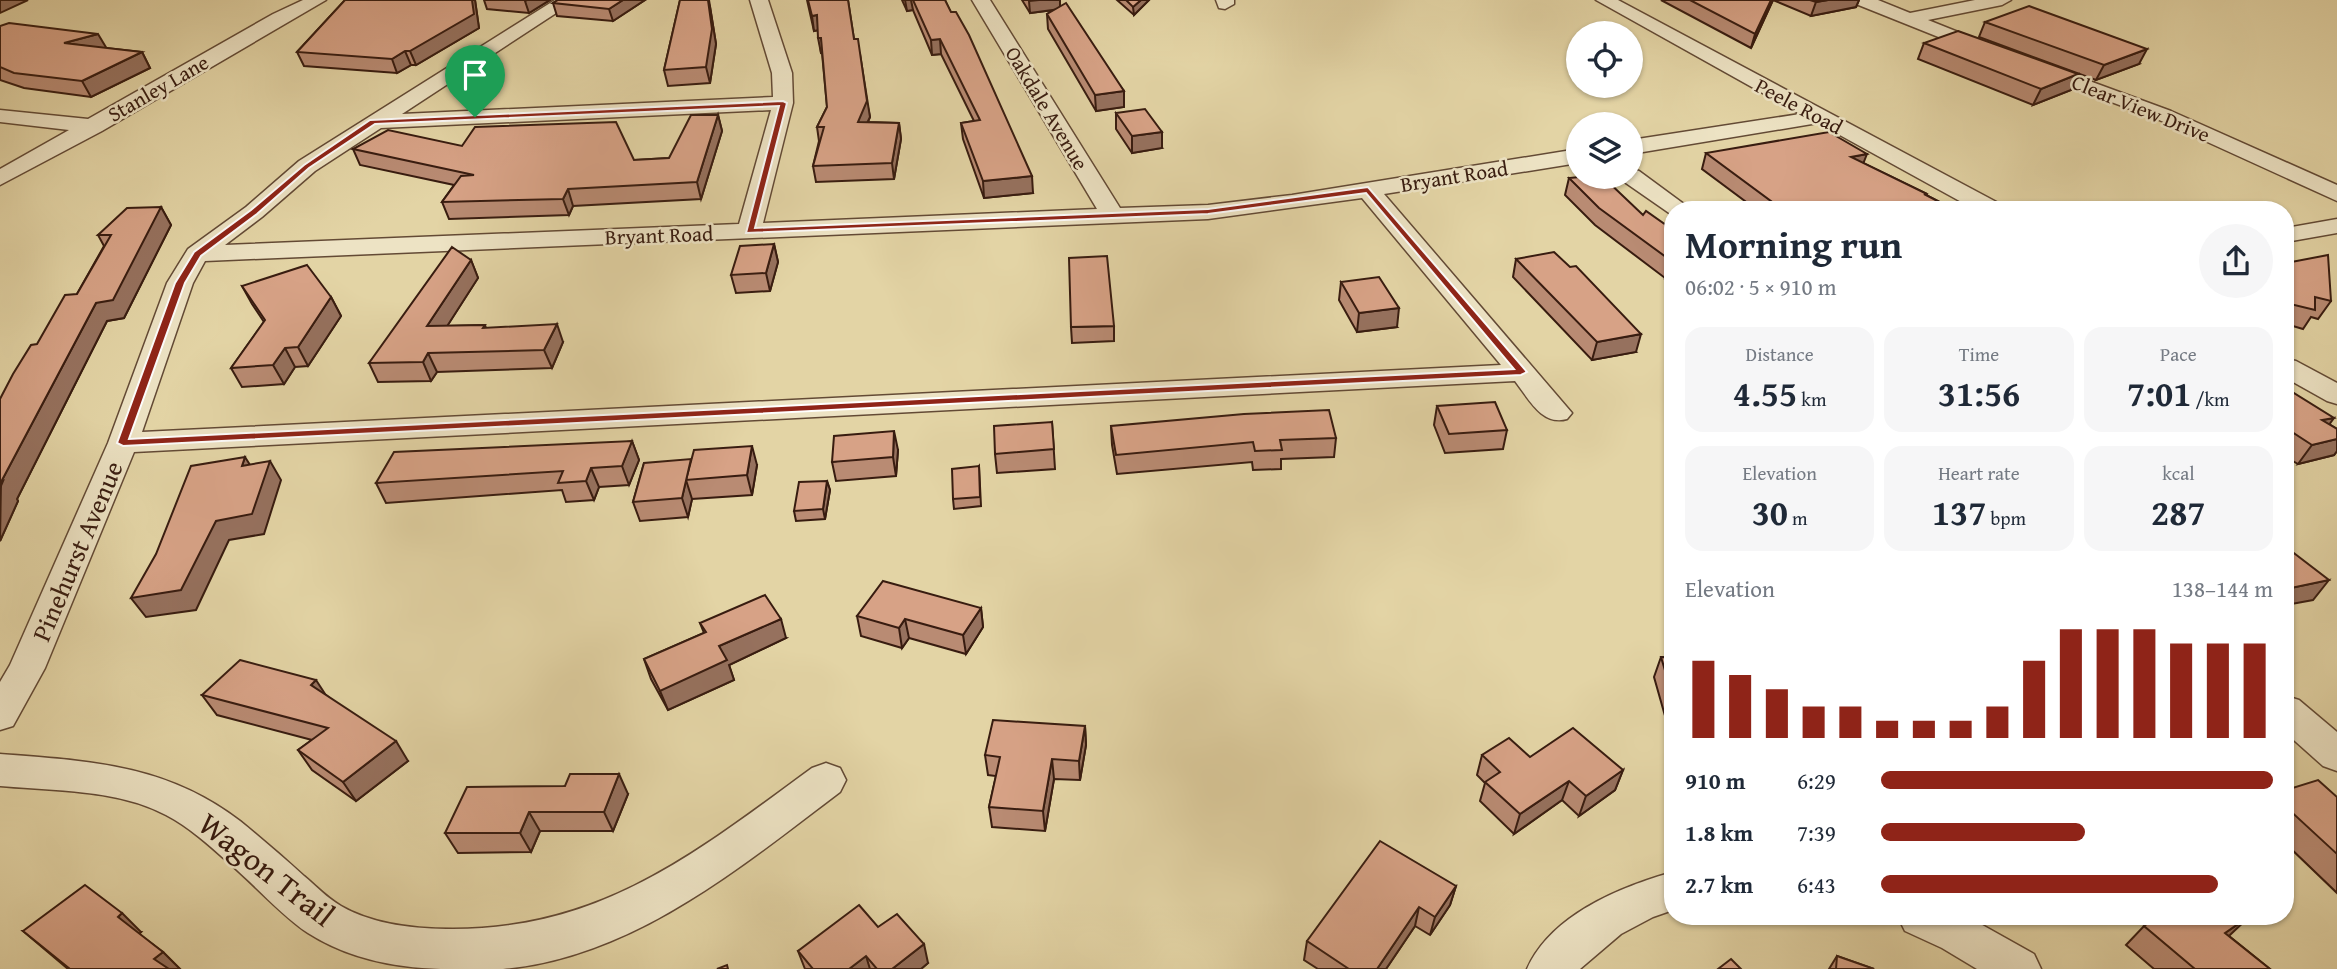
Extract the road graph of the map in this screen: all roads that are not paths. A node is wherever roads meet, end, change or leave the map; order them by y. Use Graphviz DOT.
graph roads {
  1 [pos="317,0"];
  2 [pos="567,0"];
  3 [pos="759,0"];
  4 [pos="981,0"];
  5 [pos="1605,0"];
  6 [pos="1862,0"];
  7 [pos="2002,0"];
  8 [pos="1906,19"];
  9 [pos="783,103"];
  10 [pos="0,116"];
  11 [pos="1818,117"];
  12 [pos="373,122"];
  13 [pos="94,126"];
  14 [pos="1643,145"];
  15 [pos="1566,158"];
  16 [pos="0,178"];
  17 [pos="1643,184"];
  18 [pos="1368,190"];
  19 [pos="2337,194"];
  20 [pos="1667,201"];
  21 [pos="1977,201"];
  22 [pos="1113,216"];
  23 [pos="2337,226"];
  24 [pos="750,231"];
  25 [pos="2294,234"];
  26 [pos="198,254"];
  27 [pos="2294,371"];
  28 [pos="1521,372"];
  29 [pos="2337,395"];
  30 [pos="1557,413"];
  31 [pos="123,443"];
  32 [pos="0,715"];
  33 [pos="2294,718"];
  34 [pos="2337,755"];
  35 [pos="0,770"];
  36 [pos="827,780"];
  37 [pos="1664,894"];
  38 [pos="1938,925"];
  39 [pos="1550,969"];
  40 [pos="2018,969"];
  1 -- 13 [label="street, Stanley Lane"];
  2 -- 12 [label="street, Pinehurst Avenue"];
  3 -- 9 [label="street"];
  4 -- 22 [label="street, Oakdale Avenue"];
  5 -- 11 [label="street, Peele Road"];
  6 -- 8 [label="street, Clear View Drive"];
  7 -- 8 [label="street"];
  8 -- 19 [label="street, Clear View Drive"];
  9 -- 12 [label="street"];
  9 -- 24 [label="street"];
  10 -- 13 [label="street"];
  11 -- 14 [label="street"];
  11 -- 21 [label="street, Peele Road"];
  12 -- 26 [label="street, Pinehurst Avenue"];
  13 -- 16 [label="street, Stanley Lane"];
  15 -- 18 [label="street, Bryant Road"];
  17 -- 20 [label="street"];
  18 -- 22 [label="street, Bryant Road"];
  18 -- 28 [label="street"];
  22 -- 24 [label="street, Bryant Road"];
  23 -- 25 [label="street"];
  24 -- 26 [label="street, Bryant Road"];
  26 -- 31 [label="street, Pinehurst Avenue"];
  27 -- 29 [label="street"];
  28 -- 30 [label="street"];
  28 -- 31 [label="street"];
  31 -- 32 [label="street, Pinehurst Avenue"];
  33 -- 34 [label="street"];
  35 -- 36 [label="street, Wagon Trail"];
  37 -- 39 [label="street"];
  38 -- 40 [label="street"];
}
